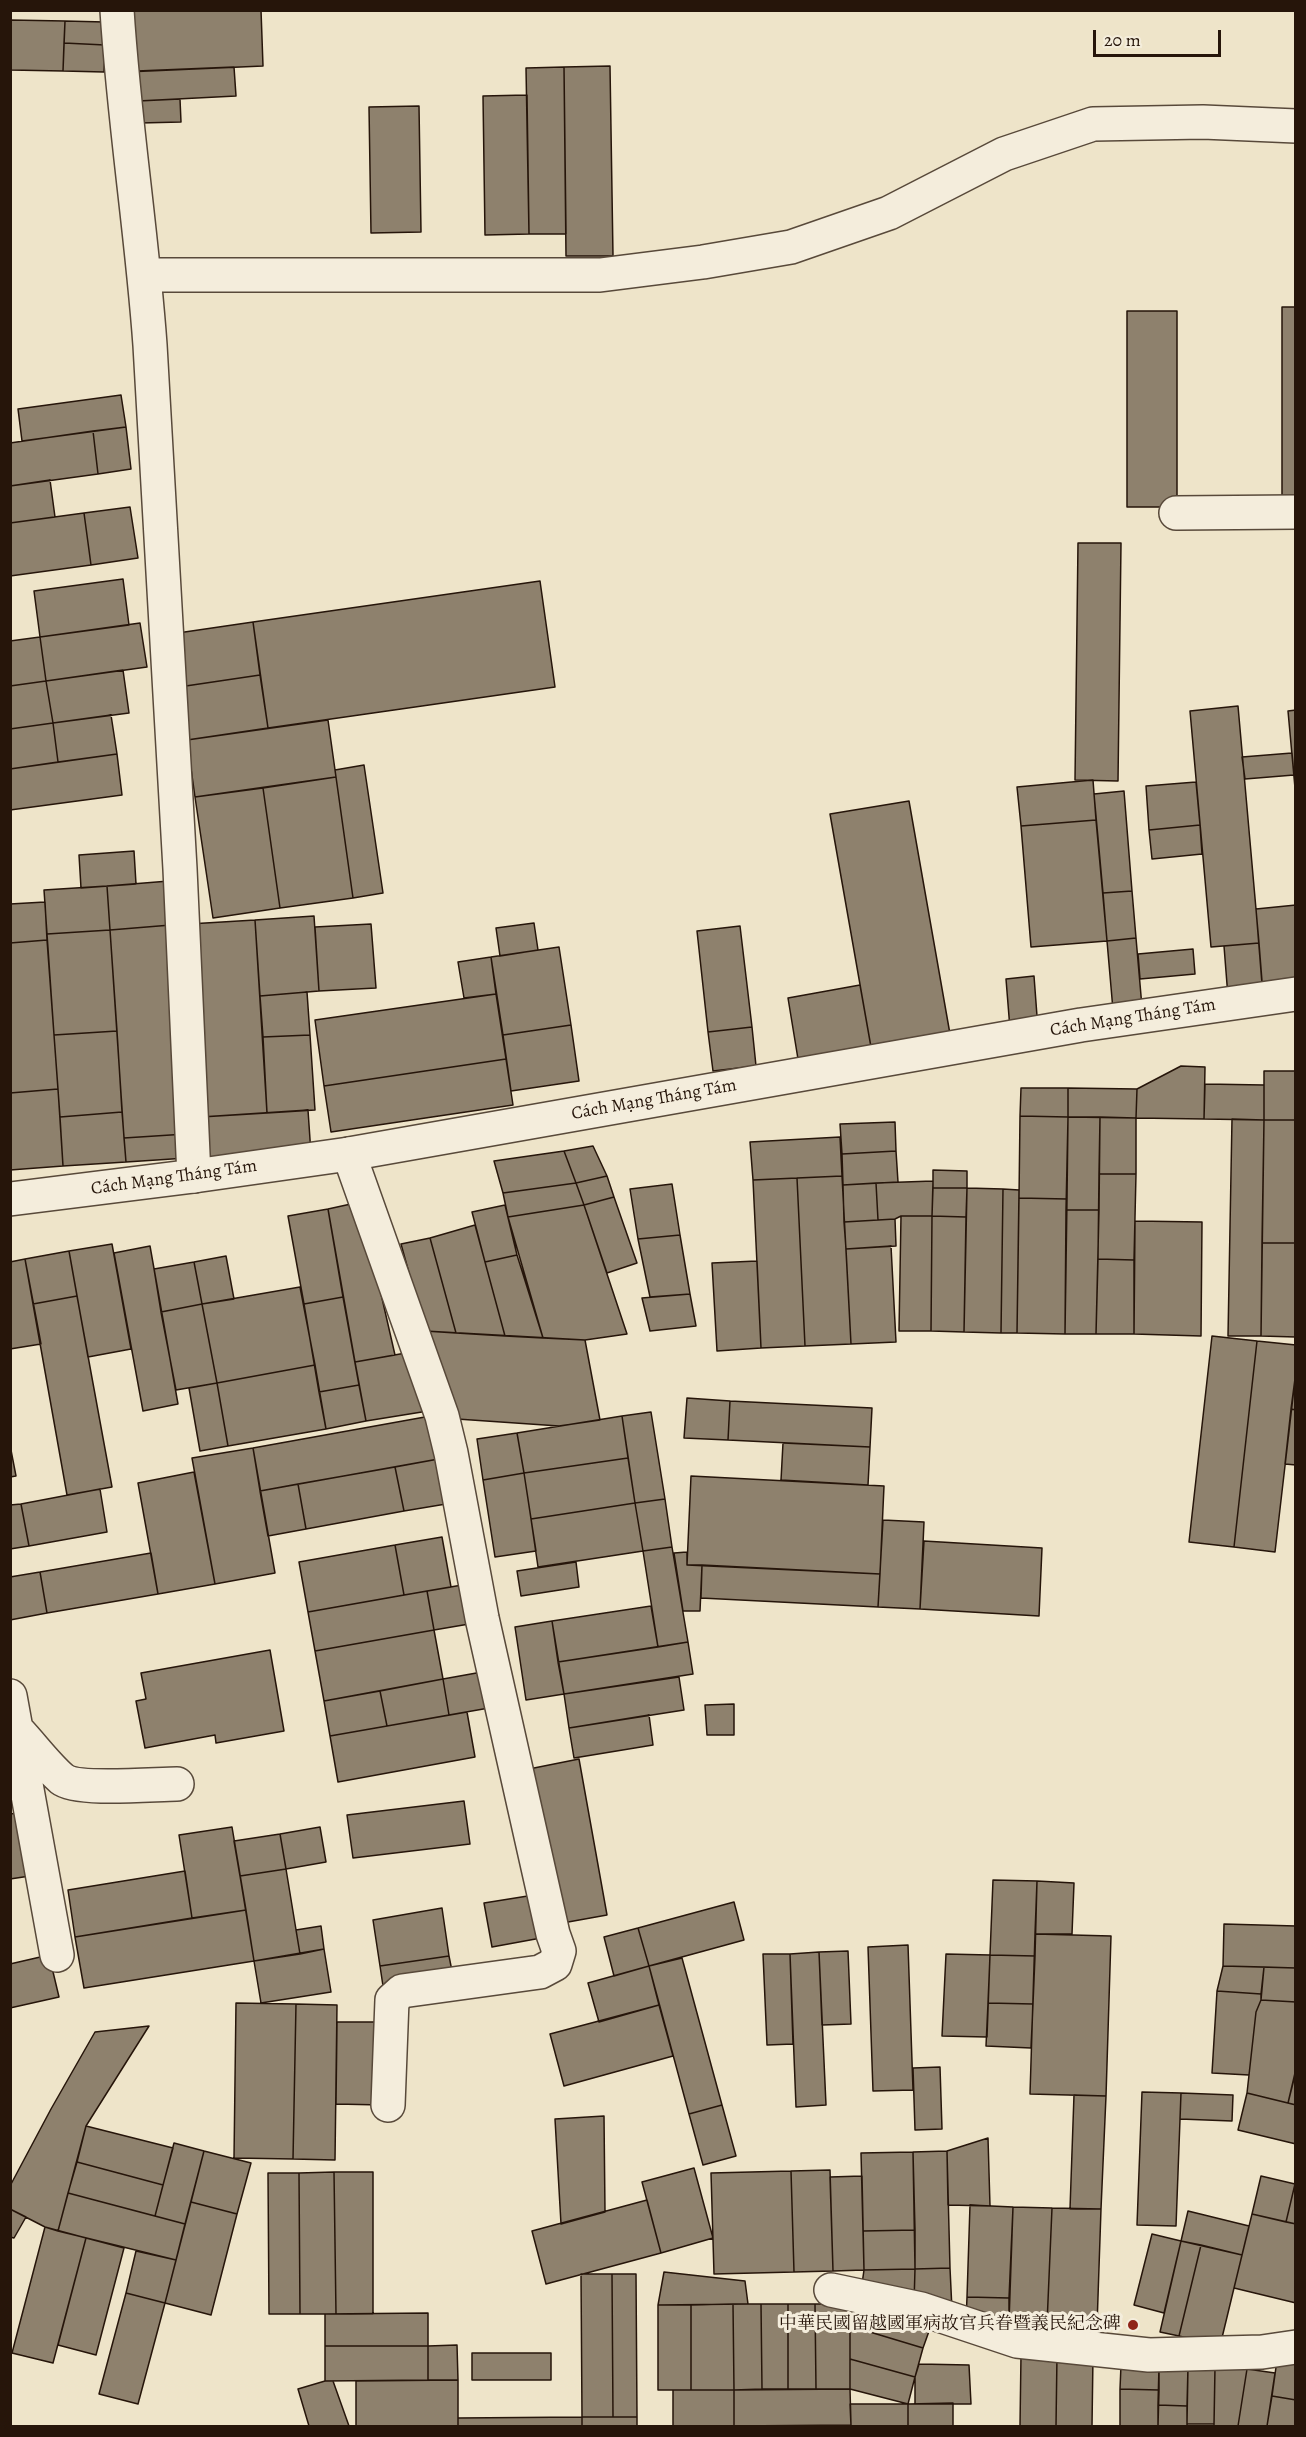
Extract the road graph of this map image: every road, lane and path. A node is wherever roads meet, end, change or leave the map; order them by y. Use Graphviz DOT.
graph roads {
  1 [pos="117,10"];
  2 [pos="1296,126"];
  3 [pos="145,275"];
  4 [pos="1296,512"];
  5 [pos="1176,513"];
  6 [pos="1296,994"];
  7 [pos="349,1154"];
  8 [pos="194,1176"];
  9 [pos="10,1199"];
  10 [pos="10,1696"];
  11 [pos="18,1731"];
  12 [pos="177,1784"];
  13 [pos="57,1955"];
  14 [pos="387,2104"];
  15 [pos="831,2289"];
  16 [pos="1296,2348"];
  1 -- 3 [label="street"];
  2 -- 3 [label="street"];
  3 -- 8 [label="street"];
  4 -- 5 [label="street"];
  6 -- 7 [label="street, Cách Mạng Tháng Tám"];
  7 -- 8 [label="street, Cách Mạng Tháng Tám"];
  7 -- 14 [label="street"];
  8 -- 9 [label="street, Cách Mạng Tháng Tám"];
  10 -- 11 [label="street"];
  11 -- 12 [label="street"];
  11 -- 13 [label="street"];
  15 -- 16 [label="street"];
}
